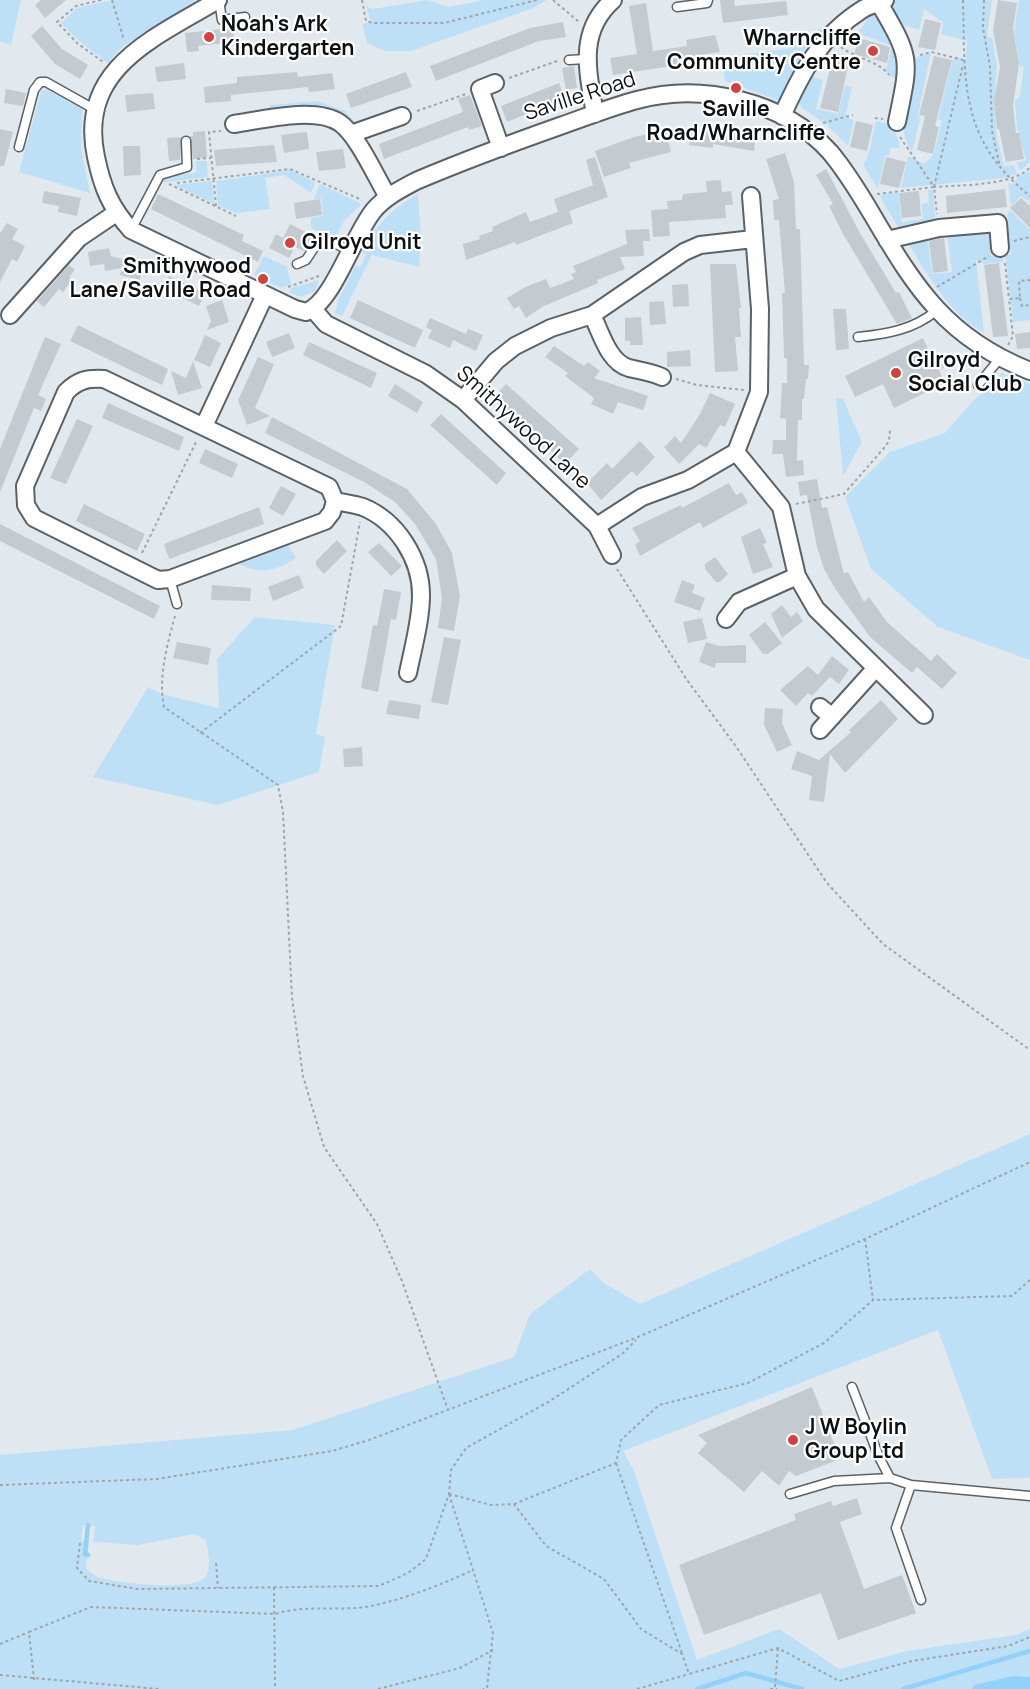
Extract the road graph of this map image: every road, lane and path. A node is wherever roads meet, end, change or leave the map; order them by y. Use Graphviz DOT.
graph roads {
  1 [pos="101,0"];
  2 [pos="112,0"];
  3 [pos="218,0"];
  4 [pos="362,0"];
  5 [pos="537,0"];
  6 [pos="554,0"];
  7 [pos="613,0"];
  8 [pos="708,0"];
  9 [pos="963,0"];
  10 [pos="984,0"];
  11 [pos="872,3"];
  12 [pos="677,6"];
  13 [pos="245,17"];
  14 [pos="591,30"];
  15 [pos="839,45"];
  16 [pos="129,56"];
  17 [pos="907,58"];
  18 [pos="577,60"];
  19 [pos="964,60"];
  20 [pos="114,70"];
  21 [pos="890,76"];
  22 [pos="487,86"];
  23 [pos="94,109"];
  24 [pos="595,114"];
  25 [pos="853,115"];
  26 [pos="402,116"];
  27 [pos="782,116"];
  28 [pos="897,122"];
  29 [pos="823,123"];
  30 [pos="234,124"];
  31 [pos="351,134"];
  32 [pos="186,141"];
  33 [pos="19,147"];
  34 [pos="501,148"];
  35 [pos="211,158"];
  36 [pos="188,160"];
  37 [pos="1030,166"];
  38 [pos="1001,170"];
  39 [pos="213,179"];
  40 [pos="1010,179"];
  41 [pos="169,184"];
  42 [pos="153,186"];
  43 [pos="934,187"];
  44 [pos="877,194"];
  45 [pos="751,196"];
  46 [pos="1030,196"];
  47 [pos="382,203"];
  48 [pos="216,206"];
  49 [pos="112,207"];
  50 [pos="236,216"];
  51 [pos="939,228"];
  52 [pos="131,230"];
  53 [pos="1030,237"];
  54 [pos="753,238"];
  55 [pos="887,240"];
  56 [pos="1000,248"];
  57 [pos="349,250"];
  58 [pos="297,264"];
  59 [pos="340,269"];
  60 [pos="1030,280"];
  61 [pos="934,288"];
  62 [pos="265,295"];
  63 [pos="1020,298"];
  64 [pos="1009,299"];
  65 [pos="1030,305"];
  66 [pos="314,309"];
  67 [pos="936,311"];
  68 [pos="592,315"];
  69 [pos="5,318"];
  70 [pos="858,337"];
  71 [pos="1003,354"];
  72 [pos="653,370"];
  73 [pos="1030,370"];
  74 [pos="978,385"];
  75 [pos="759,392"];
  76 [pos="462,400"];
  77 [pos="204,426"];
  78 [pos="890,430"];
  79 [pos="736,452"];
  80 [pos="335,501"];
  81 [pos="362,507"];
  82 [pos="781,507"];
  83 [pos="597,526"];
  84 [pos="612,555"];
  85 [pos="134,569"];
  86 [pos="796,576"];
  87 [pos="170,579"];
  88 [pos="177,604"];
  89 [pos="726,619"];
  90 [pos="875,669"];
  91 [pos="408,673"];
  92 [pos="924,715"];
  93 [pos="820,730"];
  94 [pos="200,733"];
  95 [pos="1030,1050"];
  96 [pos="1030,1162"];
  97 [pos="865,1239"];
  98 [pos="1030,1280"];
  99 [pos="873,1300"];
  100 [pos="638,1337"];
  101 [pos="852,1387"];
  102 [pos="448,1410"];
  103 [pos="616,1463"];
  104 [pos="890,1478"];
  105 [pos="0,1485"];
  106 [pos="911,1485"];
  107 [pos="449,1494"];
  108 [pos="790,1494"];
  109 [pos="1030,1496"];
  110 [pos="514,1504"];
  111 [pos="81,1543"];
  112 [pos="216,1563"];
  113 [pos="471,1571"];
  114 [pos="273,1587"];
  115 [pos="218,1588"];
  116 [pos="921,1600"];
  117 [pos="275,1614"];
  118 [pos="29,1632"];
  119 [pos="1030,1636"];
  120 [pos="0,1644"];
  121 [pos="778,1648"];
  122 [pos="493,1650"];
  123 [pos="682,1654"];
  124 [pos="689,1674"];
  125 [pos="0,1675"];
  126 [pos="34,1680"];
  127 [pos="776,1688"];
  128 [pos="159,1689"];
  129 [pos="275,1689"];
  130 [pos="378,1689"];
  131 [pos="485,1689"];
  132 [pos="637,1689"];
  133 [pos="770,1689"];
  1 -- 20 [label="path"];
  2 -- 16 [label="path"];
  3 -- 13 [label="lane"];
  3 -- 16 [label="street"];
  4 -- 5 [label="path"];
  6 -- 14 [label="path"];
  7 -- 14 [label="street"];
  8 -- 12 [label="lane"];
  9 -- 19 [label="path"];
  10 -- 38 [label="path"];
  11 -- 17 [label="street"];
  11 -- 27 [label="street"];
  14 -- 18 [label="street"];
  15 -- 21 [label="path"];
  16 -- 20 [label="street"];
  17 -- 19 [label="path"];
  17 -- 28 [label="street"];
  18 -- 22 [label="path"];
  18 -- 24 [label="street"];
  19 -- 38 [label="path"];
  19 -- 43 [label="path"];
  20 -- 23 [label="street"];
  22 -- 26 [label="path"];
  22 -- 34 [label="street"];
  23 -- 33 [label="lane"];
  23 -- 49 [label="street"];
  24 -- 27 [label="street, Saville Road"];
  24 -- 34 [label="street, Saville Road"];
  25 -- 29 [label="path"];
  26 -- 31 [label="street"];
  27 -- 55 [label="street, Saville Road"];
  28 -- 43 [label="path"];
  30 -- 31 [label="street"];
  30 -- 35 [label="path"];
  31 -- 47 [label="street"];
  32 -- 36 [label="lane"];
  34 -- 47 [label="street, Saville Road"];
  35 -- 36 [label="path"];
  35 -- 39 [label="path"];
  36 -- 42 [label="lane"];
  37 -- 40 [label="path"];
  38 -- 40 [label="path"];
  39 -- 41 [label="path"];
  39 -- 47 [label="path"];
  39 -- 48 [label="path"];
  40 -- 43 [label="path"];
  40 -- 46 [label="path"];
  41 -- 42 [label="path"];
  41 -- 48 [label="path"];
  42 -- 52 [label="lane"];
  43 -- 44 [label="path"];
  43 -- 51 [label="path"];
  45 -- 54 [label="street"];
  47 -- 57 [label="street, Saville Road"];
  48 -- 50 [label="path"];
  49 -- 52 [label="street"];
  49 -- 69 [label="street"];
  51 -- 55 [label="street"];
  51 -- 56 [label="street"];
  52 -- 62 [label="street"];
  53 -- 56 [label="path"];
  54 -- 68 [label="street"];
  54 -- 75 [label="street"];
  55 -- 67 [label="street, Saville Road"];
  56 -- 61 [label="path"];
  56 -- 64 [label="path"];
  57 -- 58 [label="lane"];
  57 -- 59 [label="street, Saville Road"];
  59 -- 62 [label="path"];
  59 -- 66 [label="street, Saville Road"];
  60 -- 63 [label="path"];
  62 -- 66 [label="street"];
  62 -- 77 [label="street"];
  63 -- 64 [label="path"];
  63 -- 65 [label="path"];
  64 -- 71 [label="path"];
  66 -- 76 [label="street, Smithywood Lane"];
  67 -- 70 [label="lane"];
  67 -- 71 [label="street, Saville Road"];
  68 -- 72 [label="street"];
  68 -- 76 [label="street"];
  71 -- 73 [label="street, Saville Road"];
  71 -- 74 [label="lane"];
  72 -- 75 [label="path"];
  75 -- 79 [label="street"];
  76 -- 83 [label="street, Smithywood Lane"];
  77 -- 80 [label="street"];
  77 -- 85 [label="path"];
  77 -- 85 [label="street"];
  78 -- 82 [label="path"];
  79 -- 82 [label="street"];
  79 -- 83 [label="street"];
  80 -- 81 [label="street"];
  80 -- 87 [label="street"];
  81 -- 91 [label="street"];
  81 -- 94 [label="path"];
  82 -- 86 [label="street"];
  83 -- 84 [label="street, Smithywood Lane"];
  84 -- 95 [label="path"];
  85 -- 87 [label="street"];
  86 -- 89 [label="street"];
  86 -- 90 [label="street"];
  87 -- 88 [label="lane"];
  88 -- 94 [label="path"];
  90 -- 92 [label="street"];
  90 -- 93 [label="street"];
  94 -- 102 [label="path"];
  96 -- 97 [label="path"];
  97 -- 99 [label="path"];
  97 -- 100 [label="path"];
  98 -- 99 [label="path"];
  99 -- 103 [label="path"];
  100 -- 102 [label="path"];
  100 -- 107 [label="path"];
  101 -- 104 [label="lane"];
  102 -- 105 [label="path"];
  103 -- 110 [label="path"];
  103 -- 123 [label="path"];
  104 -- 106 [label="lane"];
  104 -- 108 [label="lane"];
  106 -- 109 [label="lane"];
  106 -- 116 [label="lane"];
  107 -- 110 [label="path"];
  107 -- 113 [label="path"];
  107 -- 114 [label="path"];
  110 -- 123 [label="path"];
  111 -- 115 [label="path"];
  112 -- 115 [label="path"];
  113 -- 117 [label="path"];
  113 -- 122 [label="path"];
  114 -- 115 [label="path"];
  114 -- 117 [label="path"];
  117 -- 118 [label="path"];
  117 -- 129 [label="path"];
  118 -- 120 [label="path"];
  118 -- 126 [label="path"];
  119 -- 121 [label="path"];
  121 -- 124 [label="path"];
  121 -- 127 [label="path"];
  122 -- 130 [label="path"];
  122 -- 131 [label="path"];
  123 -- 124 [label="path"];
  124 -- 132 [label="path"];
  125 -- 126 [label="path"];
  126 -- 128 [label="path"];
  127 -- 133 [label="path"];
}
